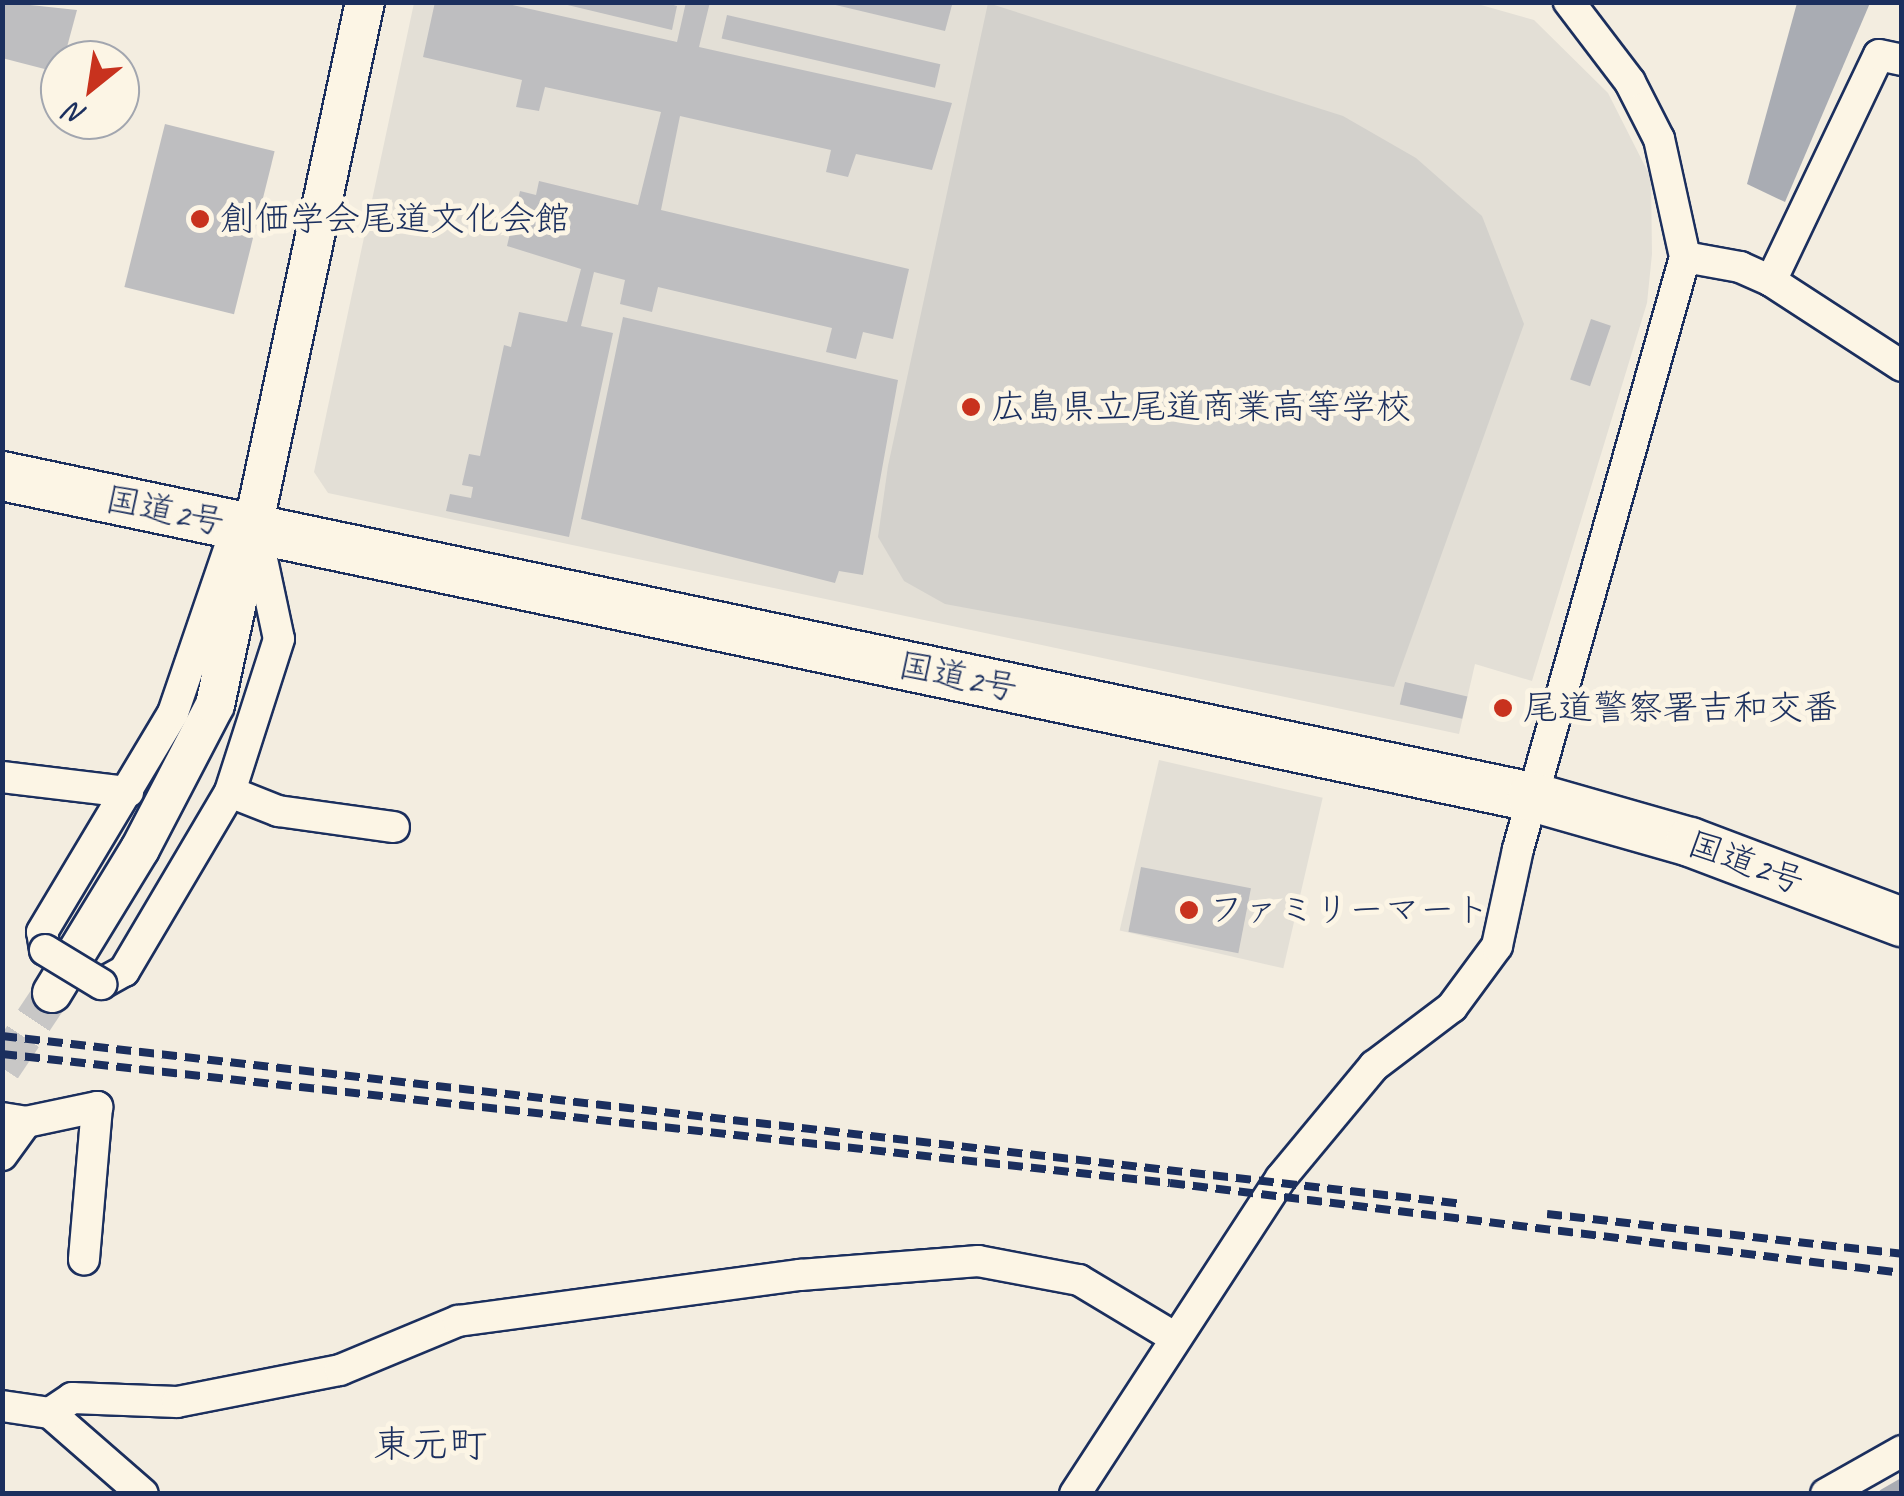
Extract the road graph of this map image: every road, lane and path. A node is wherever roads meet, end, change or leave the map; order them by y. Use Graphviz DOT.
graph roads {
  1 [pos="365,2"];
  2 [pos="1569,2"];
  3 [pos="1902,60"];
  4 [pos="1685,257"];
  5 [pos="1771,282"];
  6 [pos="1902,366"];
  7 [pos="2,476"];
  8 [pos="256,531"];
  9 [pos="2,777"];
  10 [pos="128,792"];
  11 [pos="230,792"];
  12 [pos="1532,797"];
  13 [pos="394,827"];
  14 [pos="1902,922"];
  15 [pos="52,994"];
  16 [pos="14,1120"];
  17 [pos="2,1155"];
  18 [pos="84,1259"];
  19 [pos="1174,1337"];
  20 [pos="2,1406"];
  21 [pos="50,1413"];
  22 [pos="1902,1452"];
  23 [pos="144,1494"];
  24 [pos="1075,1494"];
  25 [pos="1826,1494"];
  1 -- 8 [label="street"];
  2 -- 4 [label="street"];
  3 -- 5 [label="street"];
  4 -- 5 [label="street"];
  4 -- 12 [label="street"];
  5 -- 6 [label="street"];
  7 -- 8 [label="highway, 国道2号"];
  8 -- 10 [label="street"];
  8 -- 11 [label="street"];
  8 -- 12 [label="highway, 国道2号"];
  8 -- 15 [label="street"];
  9 -- 10 [label="street"];
  10 -- 11 [label="street, bridge"];
  11 -- 13 [label="street"];
  12 -- 14 [label="highway, 国道2号"];
  12 -- 19 [label="street"];
  16 -- 17 [label="street"];
  16 -- 18 [label="street"];
  19 -- 21 [label="street"];
  19 -- 24 [label="street"];
  20 -- 21 [label="street"];
  21 -- 23 [label="street"];
  22 -- 25 [label="street"];
}
